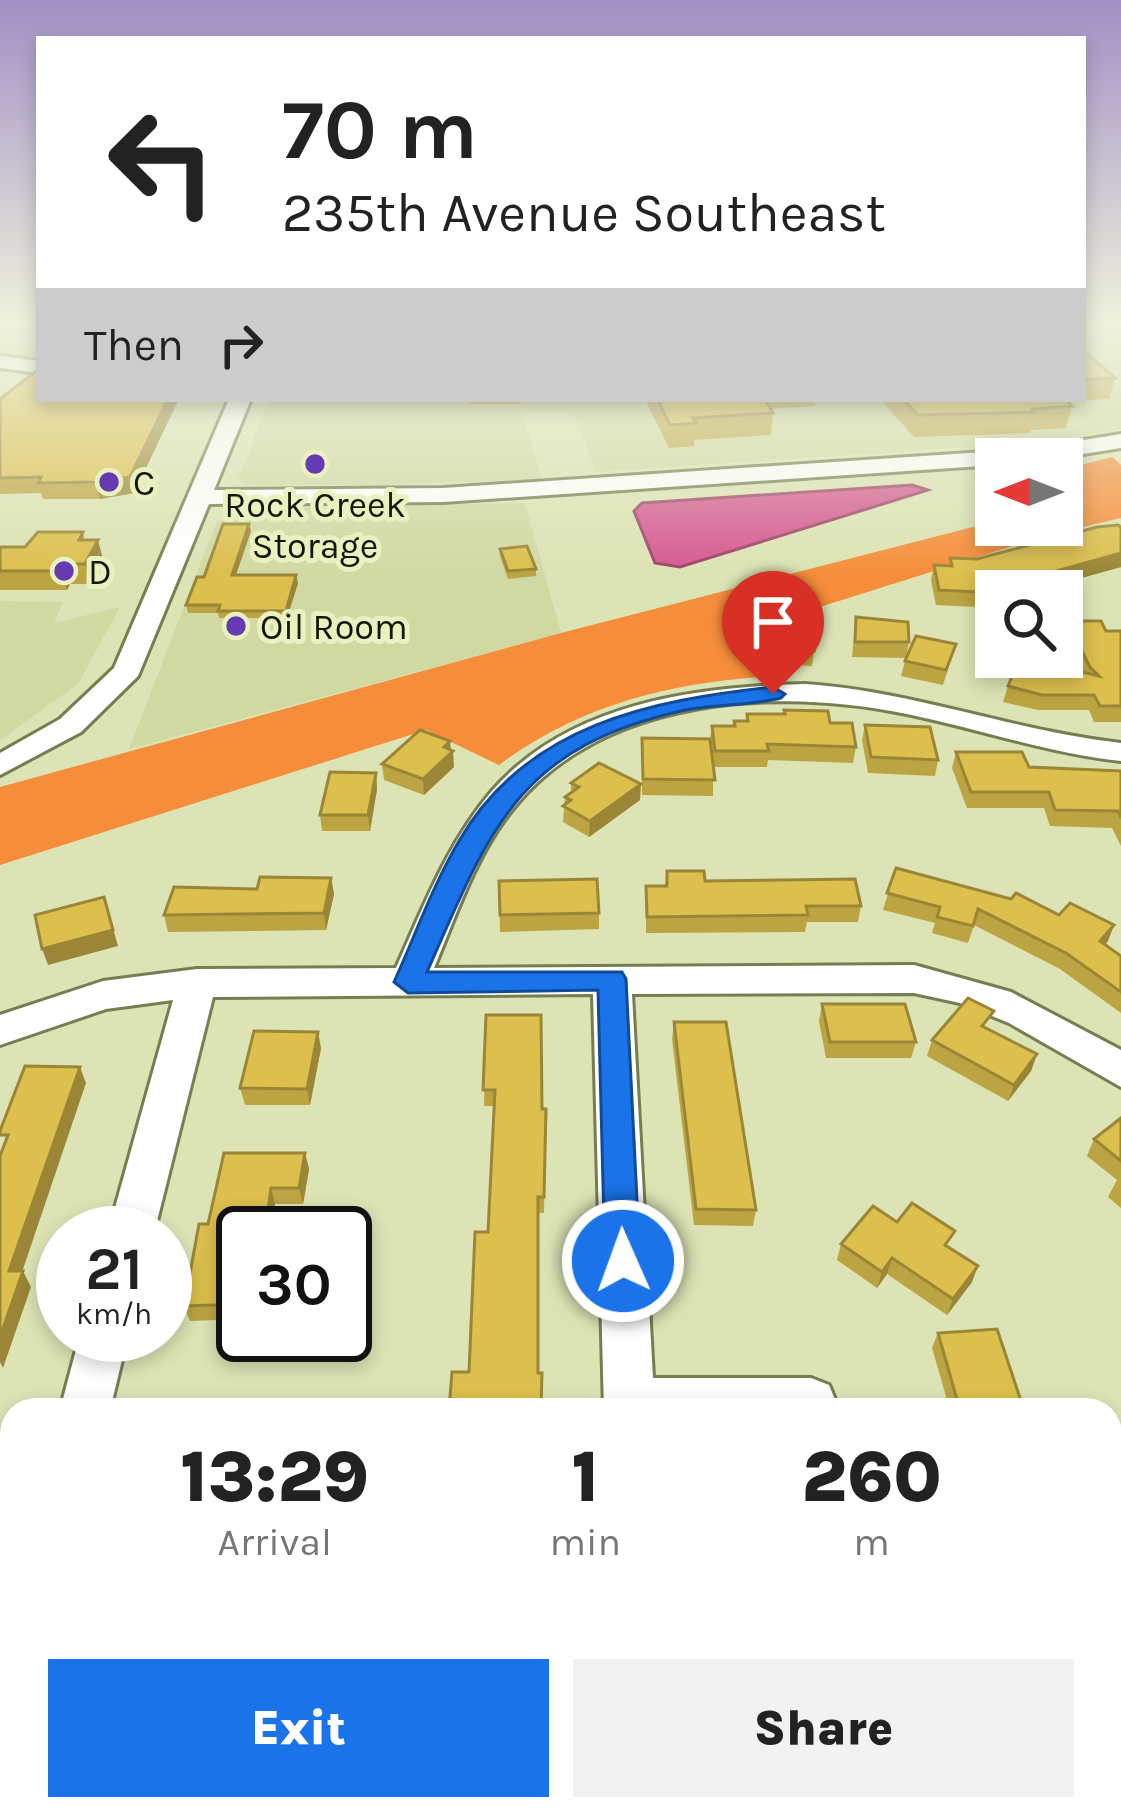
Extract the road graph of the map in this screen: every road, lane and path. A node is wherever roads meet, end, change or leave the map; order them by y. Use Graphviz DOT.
graph roads {
  1 [pos="238,405"];
  2 [pos="1121,442"];
  3 [pos="201,496"];
  4 [pos="1121,752"];
  5 [pos="0,765"];
  6 [pos="612,979"];
  7 [pos="408,982"];
  8 [pos="196,983"];
  9 [pos="0,1030"];
  10 [pos="1121,1071"];
  11 [pos="138,1206"];
  12 [pos="97,1362"];
  13 [pos="88,1398"];
  14 [pos="629,1398"];
  1 -- 3 [label="street"];
  2 -- 3 [label="street"];
  3 -- 5 [label="street"];
  4 -- 7 [label="street"];
  6 -- 7 [label="street"];
  6 -- 10 [label="street"];
  6 -- 14 [label="street"];
  7 -- 8 [label="street"];
  8 -- 9 [label="street"];
  8 -- 11 [label="street"];
  12 -- 13 [label="street"];
}
